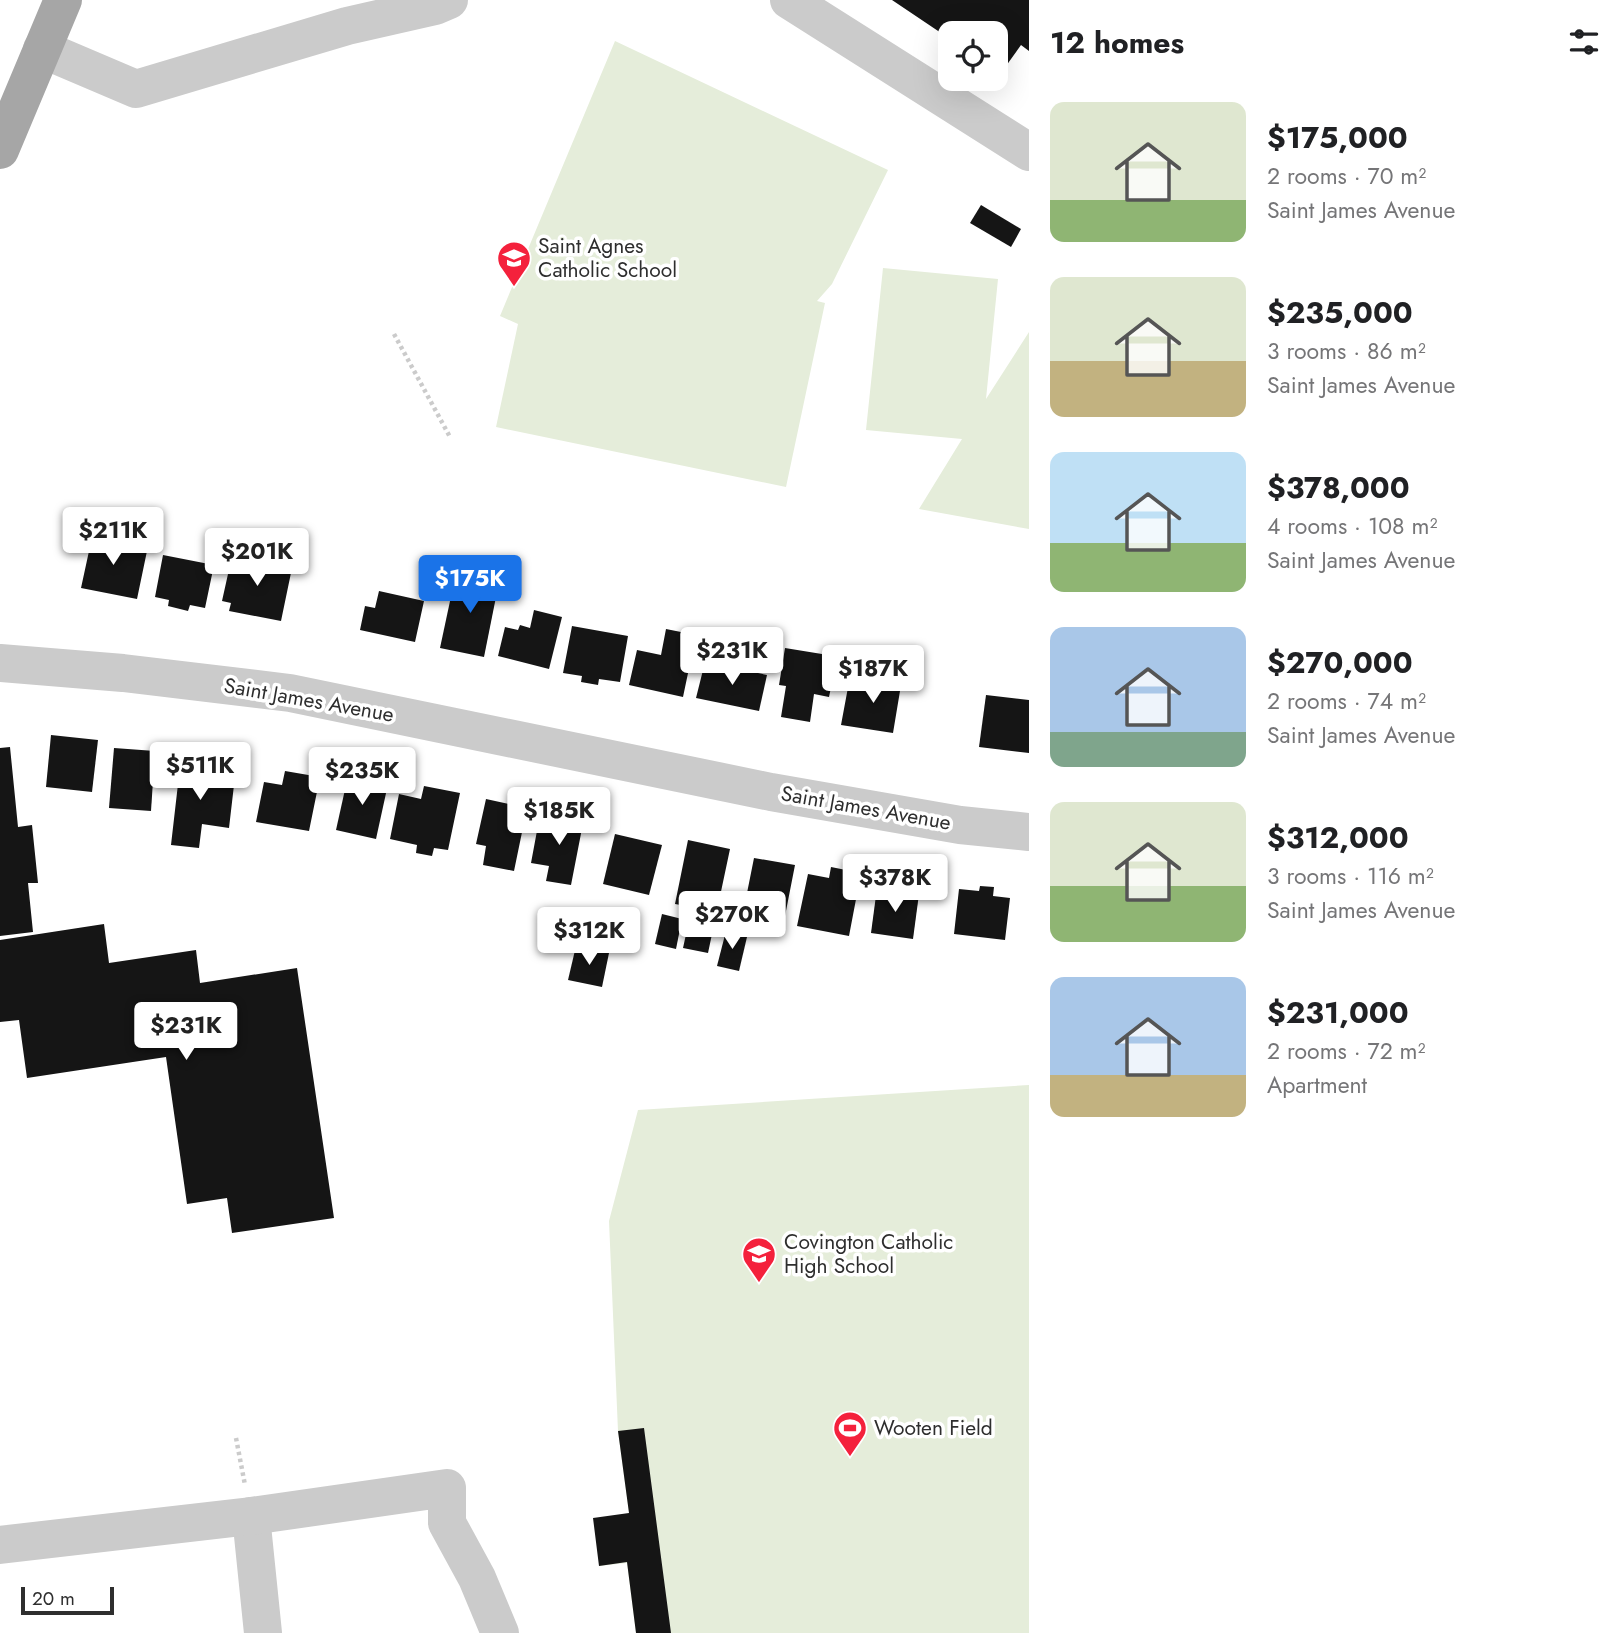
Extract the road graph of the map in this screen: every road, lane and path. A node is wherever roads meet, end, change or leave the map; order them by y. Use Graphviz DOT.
graph roads {
  1 [pos="64,0"];
  2 [pos="449,0"];
  3 [pos="789,0"];
  4 [pos="42,49"];
  5 [pos="0,150"];
  6 [pos="1029,152"];
  7 [pos="394,334"];
  8 [pos="450,438"];
  9 [pos="0,663"];
  10 [pos="1029,832"];
  11 [pos="236,1438"];
  12 [pos="251,1517"];
  13 [pos="0,1545"];
  14 [pos="263,1633"];
  15 [pos="500,1633"];
  1 -- 4 [label="main road"];
  2 -- 4 [label="street"];
  3 -- 6 [label="street"];
  4 -- 5 [label="main road"];
  7 -- 8 [label="path"];
  9 -- 10 [label="street, Saint James Avenue"];
  11 -- 12 [label="path"];
  12 -- 13 [label="street"];
  12 -- 14 [label="street"];
  12 -- 15 [label="street"];
}
